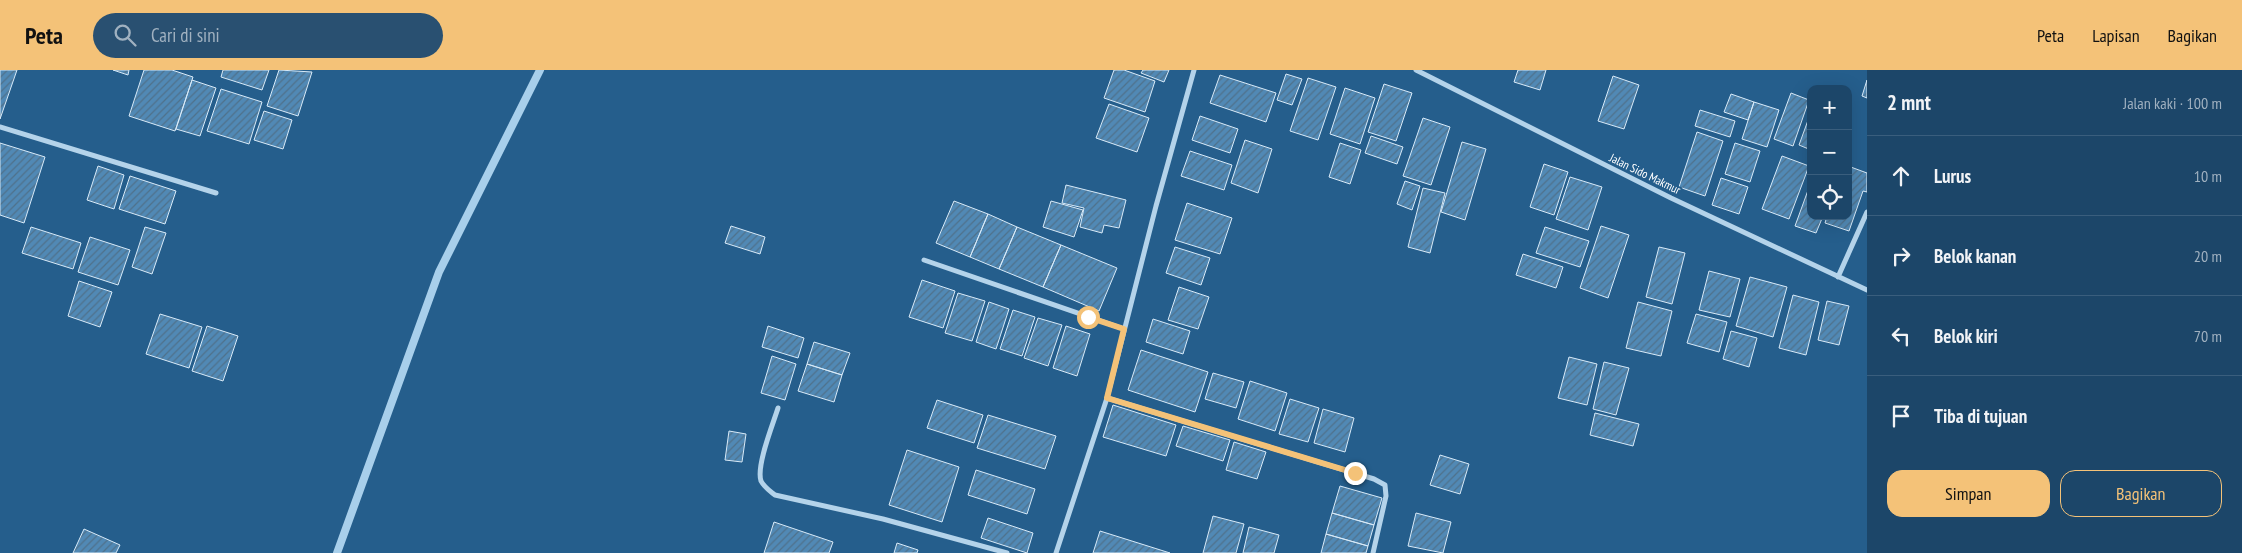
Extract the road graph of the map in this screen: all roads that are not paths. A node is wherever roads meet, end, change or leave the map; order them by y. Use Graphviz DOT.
graph roads {
  1 [pos="1194,70"];
  2 [pos="1416,70"];
  3 [pos="0,127"];
  4 [pos="216,193"];
  5 [pos="1867,212"];
  6 [pos="924,260"];
  7 [pos="1838,277"];
  8 [pos="1867,290"];
  9 [pos="1124,329"];
  10 [pos="1107,398"];
  11 [pos="778,408"];
  12 [pos="1007,553"];
  13 [pos="1056,553"];
  14 [pos="1373,553"];
  1 -- 9 [label="street"];
  2 -- 7 [label="street, Jalan Sido Makmur"];
  3 -- 4 [label="street"];
  5 -- 7 [label="street"];
  6 -- 9 [label="street"];
  7 -- 8 [label="street, Jalan Sido Makmur"];
  9 -- 10 [label="street"];
  10 -- 13 [label="street"];
  10 -- 14 [label="street"];
  11 -- 12 [label="street"];
}
